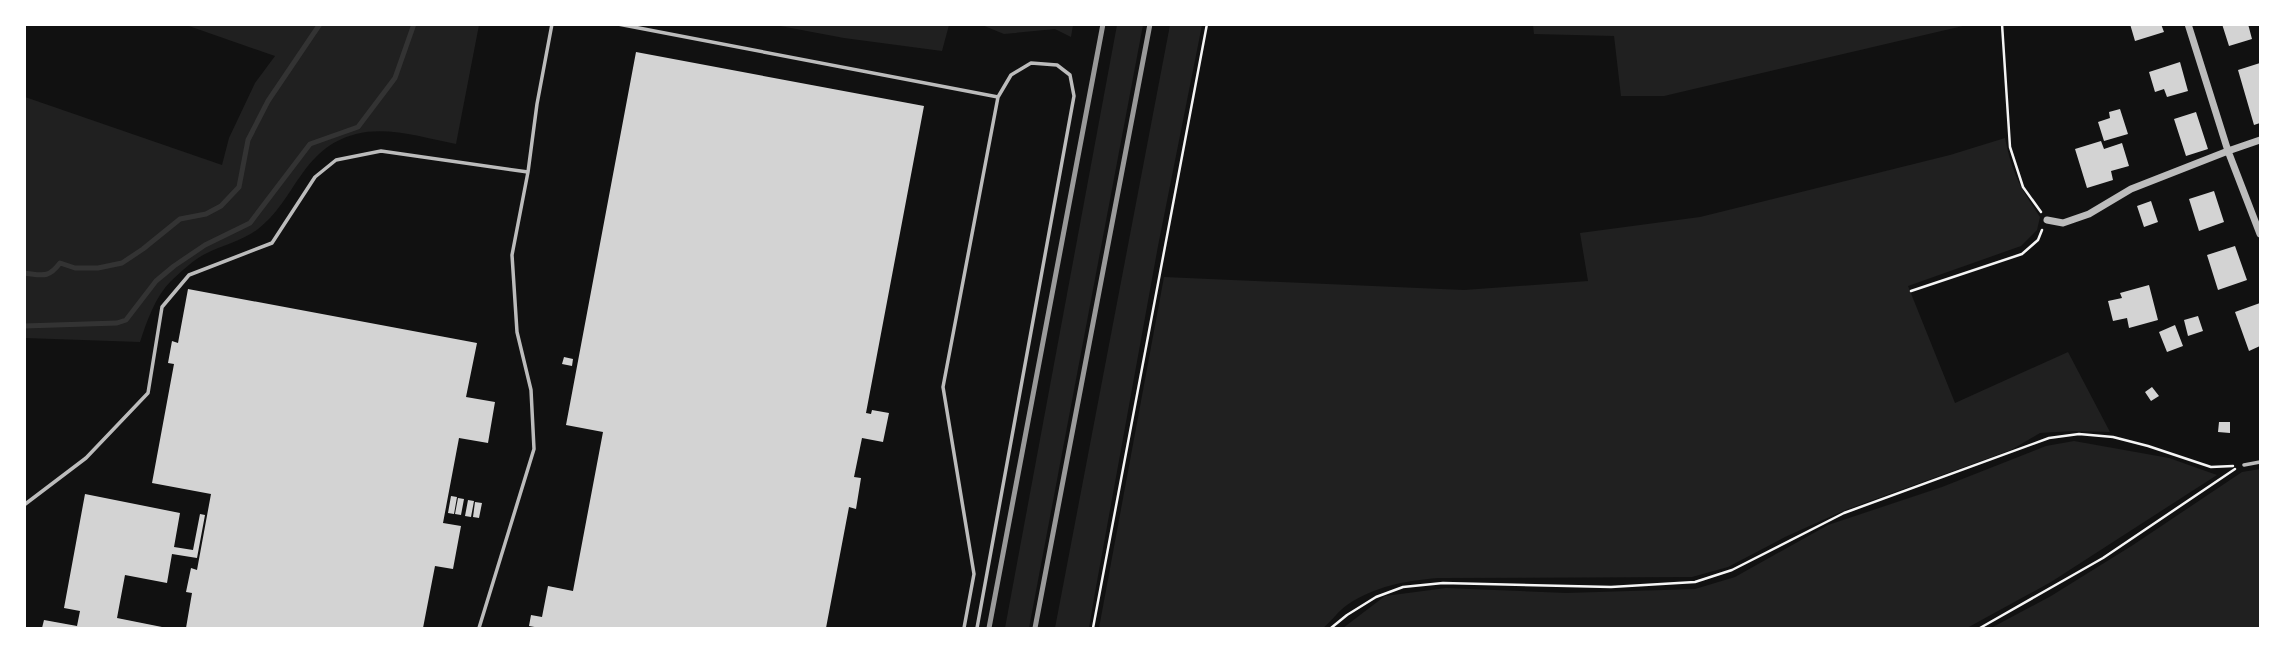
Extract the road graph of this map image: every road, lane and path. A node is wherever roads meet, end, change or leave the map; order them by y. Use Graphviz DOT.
graph roads {
  1 [pos="552,24"];
  2 [pos="618,24"];
  3 [pos="1207,24"];
  4 [pos="2002,24"];
  5 [pos="2188,24"];
  6 [pos="998,97"];
  7 [pos="2260,140"];
  8 [pos="2228,151"];
  9 [pos="528,172"];
  10 [pos="2047,220"];
  11 [pos="2260,233"];
  12 [pos="1911,291"];
  13 [pos="2260,462"];
  14 [pos="2244,465"];
  15 [pos="24,505"];
  16 [pos="479,628"];
  17 [pos="964,628"];
  18 [pos="977,628"];
  19 [pos="1093,628"];
  20 [pos="1331,628"];
  21 [pos="1980,628"];
  1 -- 9 [label="lane"];
  2 -- 6 [label="lane"];
  3 -- 19 [label="path"];
  4 -- 10 [label="path"];
  5 -- 8 [label="street"];
  6 -- 17 [label="lane"];
  6 -- 18 [label="lane"];
  7 -- 8 [label="street"];
  8 -- 10 [label="street"];
  8 -- 11 [label="street"];
  9 -- 15 [label="lane"];
  9 -- 16 [label="lane"];
  10 -- 12 [label="path"];
  13 -- 14 [label="lane"];
  14 -- 20 [label="path"];
  14 -- 21 [label="path"];
}
